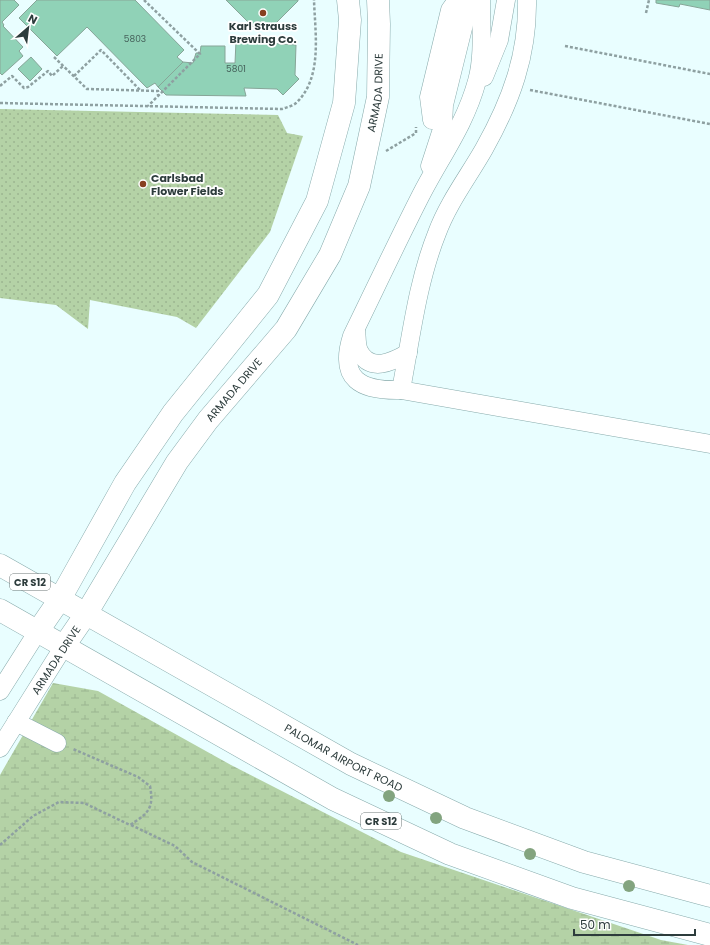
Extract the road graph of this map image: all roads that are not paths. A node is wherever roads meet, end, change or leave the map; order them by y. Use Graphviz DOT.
graph roads {
  1 [pos="348,0"];
  2 [pos="378,0"];
  3 [pos="487,0"];
  4 [pos="528,0"];
  5 [pos="467,2"];
  6 [pos="503,2"];
  7 [pos="481,59"];
  8 [pos="478,80"];
  9 [pos="470,104"];
  10 [pos="430,123"];
  11 [pos="422,194"];
  12 [pos="356,328"];
  13 [pos="408,353"];
  14 [pos="401,390"];
  15 [pos="710,444"];
  16 [pos="0,565"];
  17 [pos="60,599"];
  18 [pos="0,610"];
  19 [pos="86,614"];
  20 [pos="38,632"];
  21 [pos="64,646"];
  22 [pos="0,692"];
  23 [pos="16,722"];
  24 [pos="57,743"];
  25 [pos="0,748"];
  26 [pos="710,896"];
  27 [pos="710,935"];
  1 -- 17 [label="main road"];
  2 -- 19 [label="main road, ARMADA DRIVE"];
  3 -- 7 [label="lane"];
  4 -- 13 [label="lane"];
  5 -- 7 [label="lane"];
  5 -- 10 [label="lane"];
  5 -- 10 [label="lane"];
  6 -- 8 [label="lane"];
  6 -- 9 [label="lane"];
  7 -- 8 [label="lane"];
  8 -- 9 [label="lane"];
  9 -- 11 [label="lane"];
  10 -- 11 [label="lane"];
  11 -- 12 [label="lane"];
  12 -- 13 [label="lane"];
  12 -- 14 [label="lane"];
  13 -- 14 [label="lane"];
  14 -- 15 [label="lane"];
  16 -- 17 [label="main road, PALOMAR AIRPORT ROAD / CR S12"];
  17 -- 19 [label="main road, PALOMAR AIRPORT ROAD / CR S12"];
  17 -- 20 [label="main road"];
  18 -- 20 [label="main road, CR S12"];
  19 -- 21 [label="main road, ARMADA DRIVE"];
  19 -- 26 [label="main road, PALOMAR AIRPORT ROAD / CR S12"];
  20 -- 21 [label="main road, CR S12"];
  20 -- 22 [label="lane"];
  21 -- 23 [label="lane, ARMADA DRIVE"];
  21 -- 27 [label="main road, CR S12"];
  23 -- 24 [label="lane"];
  23 -- 25 [label="lane, ARMADA DRIVE"];
}
